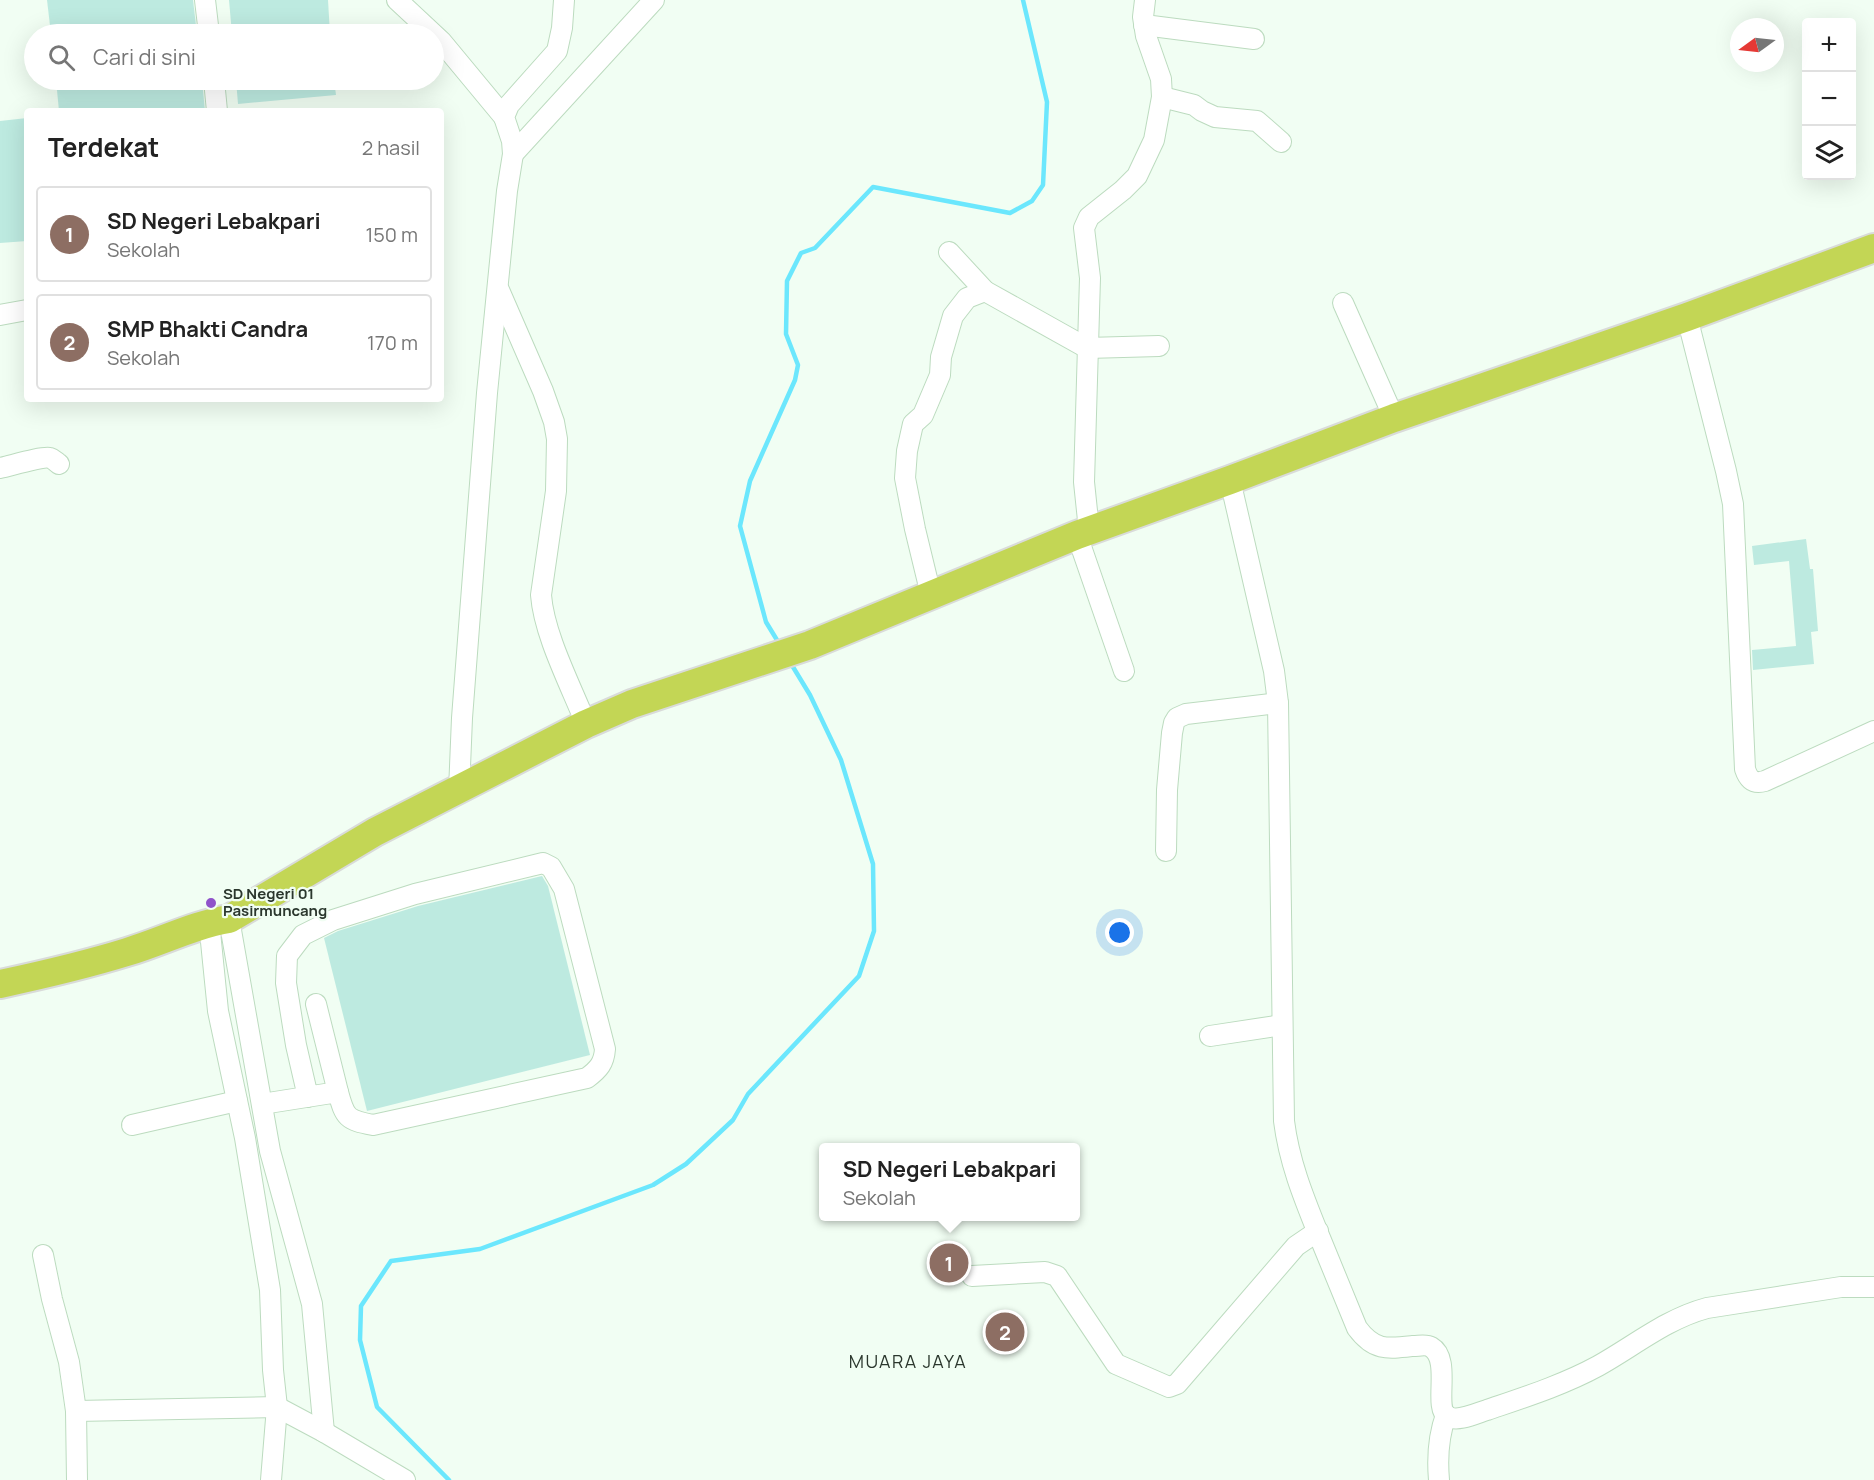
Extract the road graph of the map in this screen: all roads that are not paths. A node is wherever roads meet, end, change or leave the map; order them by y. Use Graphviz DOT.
graph roads {
  1 [pos="205,0"];
  2 [pos="397,0"];
  3 [pos="564,0"];
  4 [pos="654,0"];
  5 [pos="1145,0"];
  6 [pos="208,24"];
  7 [pos="423,24"];
  8 [pos="1144,25"];
  9 [pos="1254,39"];
  10 [pos="444,45"];
  11 [pos="215,90"];
  12 [pos="1162,97"];
  13 [pos="217,108"];
  14 [pos="504,117"];
  15 [pos="1281,142"];
  16 [pos="513,154"];
  17 [pos="1874,248"];
  18 [pos="949,252"];
  19 [pos="497,288"];
  20 [pos="985,291"];
  21 [pos="1343,303"];
  22 [pos="24,311"];
  23 [pos="0,315"];
  24 [pos="1687,316"];
  25 [pos="1159,346"];
  26 [pos="1088,348"];
  27 [pos="1394,418"];
  28 [pos="59,464"];
  29 [pos="0,468"];
  30 [pos="1230,480"];
  31 [pos="1083,533"];
  32 [pos="931,595"];
  33 [pos="1124,671"];
  34 [pos="1278,703"];
  35 [pos="586,724"];
  36 [pos="1874,731"];
  37 [pos="459,791"];
  38 [pos="1166,851"];
  39 [pos="219,920"];
  40 [pos="0,984"];
  41 [pos="316,1004"];
  42 [pos="1282,1025"];
  43 [pos="1210,1036"];
  44 [pos="338,1092"];
  45 [pos="308,1097"];
  46 [pos="237,1101"];
  47 [pos="262,1104"];
  48 [pos="132,1125"];
  49 [pos="1318,1231"];
  50 [pos="43,1255"];
  51 [pos="972,1276"];
  52 [pos="1874,1287"];
  53 [pos="277,1407"];
  54 [pos="76,1411"];
  55 [pos="1446,1416"];
  56 [pos="324,1432"];
  57 [pos="77,1480"];
  58 [pos="271,1480"];
  59 [pos="405,1480"];
  60 [pos="1439,1480"];
  1 -- 6 [label="street"];
  2 -- 7 [label="street"];
  3 -- 14 [label="street"];
  4 -- 16 [label="street"];
  5 -- 8 [label="street"];
  8 -- 9 [label="street"];
  8 -- 12 [label="street"];
  10 -- 14 [label="street"];
  11 -- 13 [label="street"];
  12 -- 15 [label="street"];
  12 -- 26 [label="street"];
  14 -- 16 [label="street"];
  16 -- 19 [label="street"];
  17 -- 24 [label="highway"];
  18 -- 20 [label="street"];
  19 -- 35 [label="street"];
  19 -- 37 [label="street"];
  20 -- 26 [label="street"];
  20 -- 32 [label="street"];
  21 -- 27 [label="street"];
  22 -- 23 [label="street"];
  24 -- 27 [label="highway"];
  24 -- 36 [label="street"];
  25 -- 26 [label="street"];
  26 -- 31 [label="street"];
  27 -- 30 [label="highway"];
  28 -- 29 [label="street"];
  30 -- 31 [label="highway"];
  30 -- 34 [label="street"];
  31 -- 32 [label="highway"];
  31 -- 33 [label="street"];
  32 -- 35 [label="highway"];
  34 -- 38 [label="street"];
  34 -- 42 [label="street"];
  35 -- 37 [label="highway"];
  37 -- 39 [label="highway"];
  39 -- 40 [label="highway"];
  39 -- 46 [label="street"];
  39 -- 47 [label="street"];
  41 -- 44 [label="street"];
  42 -- 43 [label="street"];
  42 -- 49 [label="street"];
  44 -- 45 [label="street"];
  44 -- 45 [label="street"];
  45 -- 47 [label="street"];
  46 -- 48 [label="street"];
  46 -- 53 [label="street"];
  47 -- 56 [label="street"];
  49 -- 51 [label="street"];
  49 -- 55 [label="street"];
  50 -- 54 [label="street"];
  52 -- 55 [label="street"];
  53 -- 54 [label="street"];
  53 -- 56 [label="street"];
  53 -- 58 [label="street"];
  54 -- 57 [label="street"];
  55 -- 60 [label="street"];
  56 -- 59 [label="street"];
}
